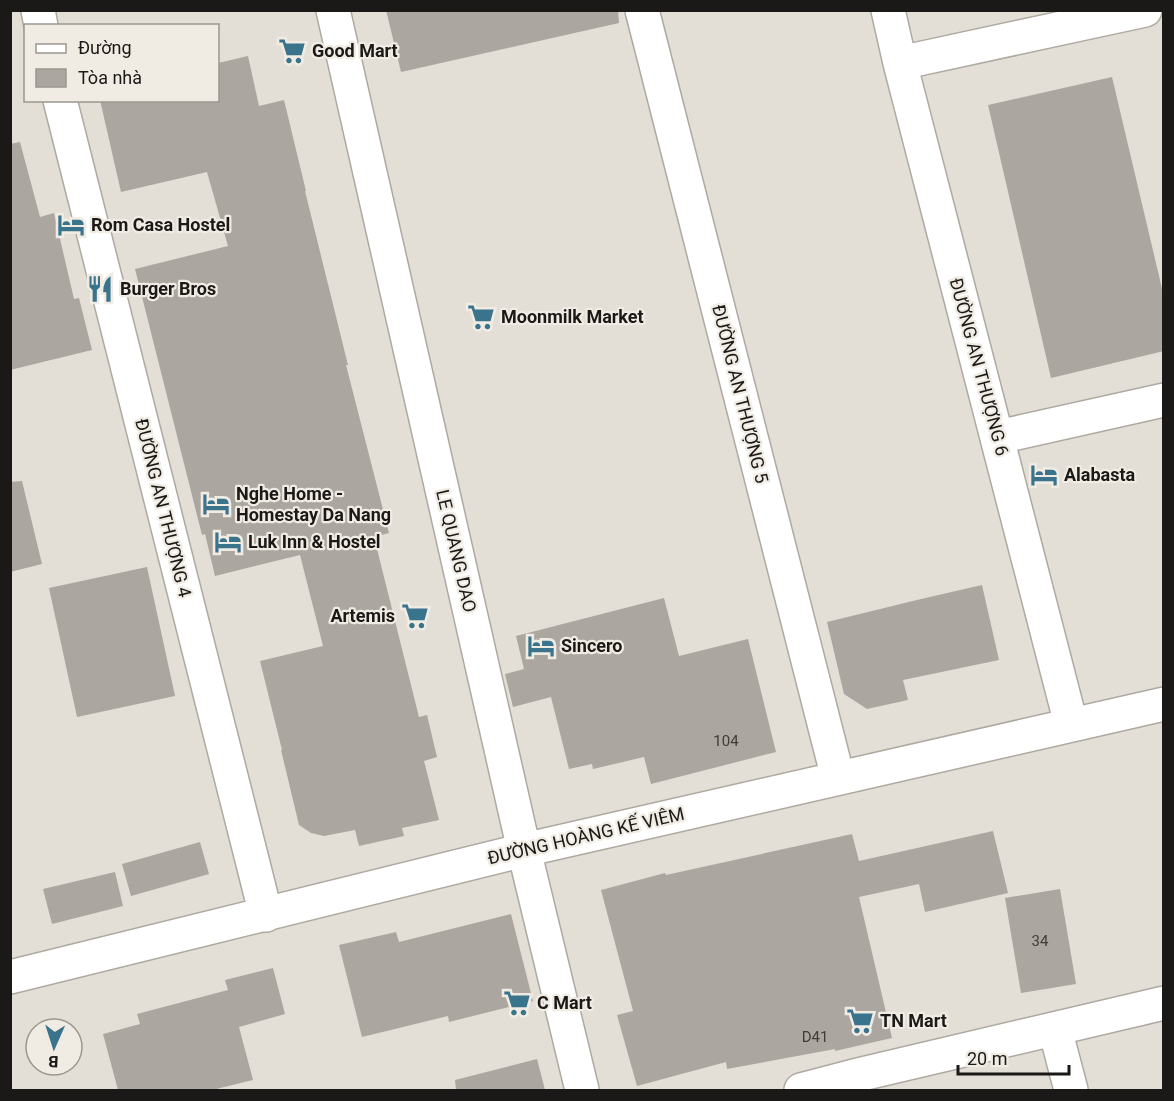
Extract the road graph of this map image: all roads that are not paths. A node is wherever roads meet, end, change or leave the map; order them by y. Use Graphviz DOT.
graph roads {
  1 [pos="333,10"];
  2 [pos="642,10"];
  3 [pos="888,10"];
  4 [pos="1145,10"];
  5 [pos="900,63"];
  6 [pos="61,102"];
  7 [pos="1164,400"];
  8 [pos="998,437"];
  9 [pos="1164,704"];
  10 [pos="1071,724"];
  11 [pos="838,778"];
  12 [pos="524,850"];
  13 [pos="266,915"];
  14 [pos="10,977"];
  15 [pos="1164,1003"];
  16 [pos="1055,1029"];
  17 [pos="865,1082"];
  18 [pos="582,1090"];
  19 [pos="801,1090"];
  20 [pos="1071,1090"];
  1 -- 12 [label="street, LE QUANG DAO"];
  2 -- 11 [label="street, ĐƯỜNG AN THƯỢNG 5"];
  3 -- 5 [label="street, ĐƯỜNG AN THƯỢNG 6"];
  4 -- 5 [label="street"];
  5 -- 8 [label="street, ĐƯỜNG AN THƯỢNG 6"];
  6 -- 13 [label="street, ĐƯỜNG AN THƯỢNG 4"];
  7 -- 8 [label="street"];
  8 -- 10 [label="street, ĐƯỜNG AN THƯỢNG 6"];
  9 -- 10 [label="street, ĐƯỜNG HOÀNG KẾ VIÊM"];
  10 -- 11 [label="street, ĐƯỜNG HOÀNG KẾ VIÊM"];
  11 -- 12 [label="street, ĐƯỜNG HOÀNG KẾ VIÊM"];
  12 -- 13 [label="street, ĐƯỜNG HOÀNG KẾ VIÊM"];
  12 -- 18 [label="street, LE QUANG DAO"];
  13 -- 14 [label="street, ĐƯỜNG HOÀNG KẾ VIÊM"];
  15 -- 16 [label="street"];
  16 -- 17 [label="street"];
  16 -- 20 [label="street"];
  17 -- 19 [label="street"];
}
